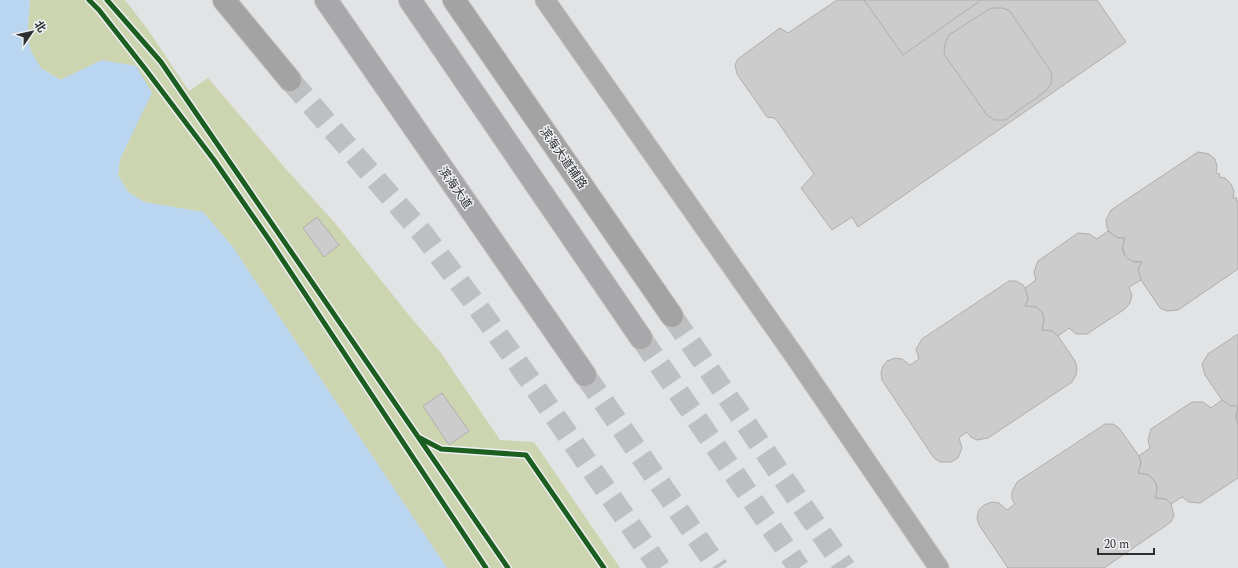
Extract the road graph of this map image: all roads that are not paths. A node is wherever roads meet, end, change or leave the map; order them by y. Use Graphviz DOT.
graph roads {
  1 [pos="224,0"];
  2 [pos="326,0"];
  3 [pos="410,0"];
  4 [pos="454,0"];
  5 [pos="545,0"];
  6 [pos="290,80"];
  7 [pos="672,316"];
  8 [pos="641,338"];
  9 [pos="585,375"];
  10 [pos="939,568"];
  1 -- 6 [label="main road"];
  2 -- 9 [label="highway, 滨海大道"];
  3 -- 8 [label="highway"];
  4 -- 7 [label="main road, 滨海大道辅路"];
  5 -- 10 [label="street"];
}
